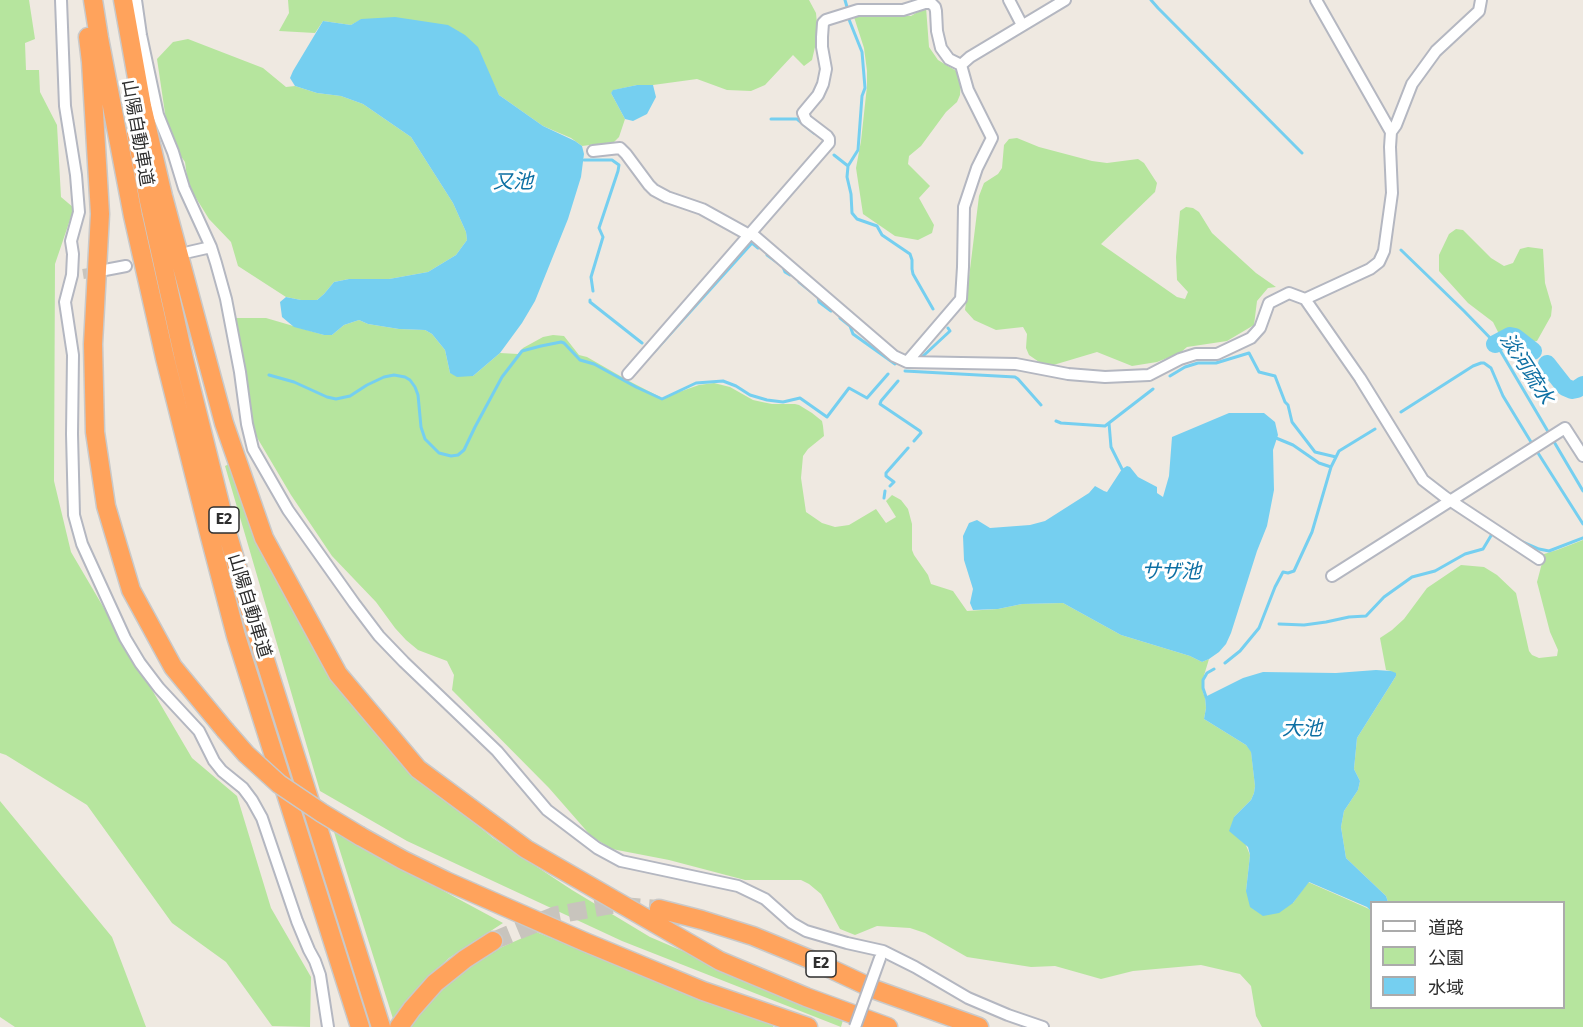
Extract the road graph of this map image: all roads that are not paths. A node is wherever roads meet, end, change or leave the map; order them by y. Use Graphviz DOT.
graph roads {
  1 [pos="61,0"];
  2 [pos="84,0"];
  3 [pos="93,0"];
  4 [pos="114,0"];
  5 [pos="123,0"];
  6 [pos="136,0"];
  7 [pos="1009,0"];
  8 [pos="1065,0"];
  9 [pos="1316,0"];
  10 [pos="1481,0"];
  11 [pos="1022,25"];
  12 [pos="961,65"];
  13 [pos="1391,132"];
  14 [pos="593,151"];
  15 [pos="750,234"];
  16 [pos="211,247"];
  17 [pos="189,252"];
  18 [pos="126,266"];
  19 [pos="105,270"];
  20 [pos="1305,299"];
  21 [pos="907,362"];
  22 [pos="628,374"];
  23 [pos="1583,456"];
  24 [pos="1450,501"];
  25 [pos="1539,560"];
  26 [pos="1332,576"];
  27 [pos="659,909"];
  28 [pos="493,941"];
  29 [pos="882,955"];
  30 [pos="328,1027"];
  31 [pos="360,1027"];
  32 [pos="381,1027"];
  33 [pos="399,1027"];
  34 [pos="808,1027"];
  35 [pos="855,1027"];
  36 [pos="888,1027"];
  37 [pos="979,1027"];
  38 [pos="1043,1027"];
  1 -- 30 [label="street"];
  2 -- 34 [label="highway, bridge"];
  3 -- 31 [label="highway, 山陽自動車道 / E2"];
  4 -- 32 [label="highway, 山陽自動車道 / E2"];
  5 -- 36 [label="highway"];
  6 -- 16 [label="street"];
  7 -- 11 [label="street"];
  8 -- 11 [label="street"];
  9 -- 13 [label="street"];
  10 -- 13 [label="street"];
  11 -- 12 [label="street"];
  12 -- 15 [label="street"];
  12 -- 21 [label="street"];
  13 -- 20 [label="street"];
  14 -- 15 [label="street"];
  15 -- 21 [label="street"];
  15 -- 22 [label="street"];
  16 -- 17 [label="street"];
  16 -- 29 [label="street"];
  18 -- 19 [label="street"];
  20 -- 21 [label="street"];
  20 -- 24 [label="street"];
  23 -- 24 [label="street"];
  24 -- 25 [label="street"];
  24 -- 26 [label="street"];
  27 -- 37 [label="highway, E2"];
  28 -- 33 [label="highway"];
  29 -- 35 [label="street, bridge"];
  29 -- 38 [label="street"];
}
